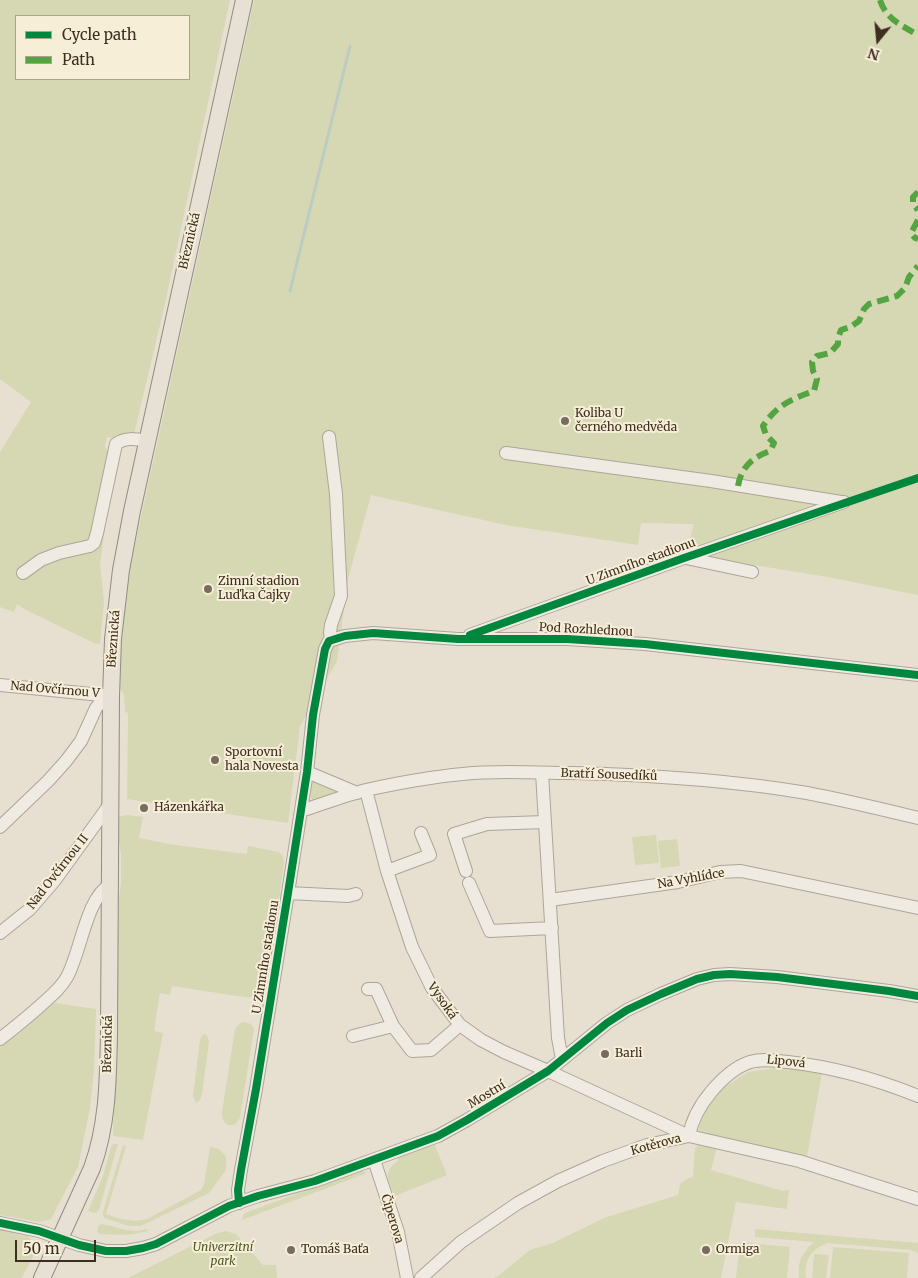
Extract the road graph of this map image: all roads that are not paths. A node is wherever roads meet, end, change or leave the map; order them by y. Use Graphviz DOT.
graph roads {
  1 [pos="244,0"];
  2 [pos="329,437"];
  3 [pos="146,441"];
  4 [pos="506,453"];
  5 [pos="684,558"];
  6 [pos="752,572"];
  7 [pos="23,573"];
  8 [pos="458,639"];
  9 [pos="332,640"];
  10 [pos="918,675"];
  11 [pos="0,686"];
  12 [pos="111,696"];
  13 [pos="307,772"];
  14 [pos="542,773"];
  15 [pos="362,792"];
  16 [pos="110,804"];
  17 [pos="301,811"];
  18 [pos="918,818"];
  19 [pos="545,822"];
  20 [pos="0,827"];
  21 [pos="421,833"];
  22 [pos="387,871"];
  23 [pos="110,885"];
  24 [pos="288,892"];
  25 [pos="356,894"];
  26 [pos="550,900"];
  27 [pos="918,908"];
  28 [pos="552,928"];
  29 [pos="0,933"];
  30 [pos="368,989"];
  31 [pos="918,996"];
  32 [pos="460,1025"];
  33 [pos="393,1026"];
  34 [pos="354,1036"];
  35 [pos="0,1039"];
  36 [pos="562,1059"];
  37 [pos="548,1071"];
  38 [pos="918,1096"];
  39 [pos="689,1136"];
  40 [pos="374,1160"];
  41 [pos="918,1199"];
  42 [pos="239,1203"];
  43 [pos="0,1224"];
  44 [pos="60,1239"];
  45 [pos="42,1278"];
  46 [pos="408,1278"];
  47 [pos="421,1278"];
  1 -- 3 [label="main road, Březnická"];
  2 -- 9 [label="street"];
  3 -- 7 [label="street"];
  3 -- 12 [label="main road, Březnická"];
  4 -- 5 [label="street, U Zimního stadionu"];
  5 -- 6 [label="street"];
  5 -- 8 [label="street, U Zimního stadionu"];
  8 -- 9 [label="street, Pod Rozhlednou"];
  8 -- 10 [label="street, Pod Rozhlednou"];
  9 -- 13 [label="street, U Zimního stadionu"];
  11 -- 12 [label="street, Nad Ovčírnou V"];
  12 -- 16 [label="main road, Březnická"];
  12 -- 20 [label="street"];
  13 -- 15 [label="street"];
  13 -- 17 [label="street, U Zimního stadionu"];
  14 -- 15 [label="street, Bratří Sousedíků"];
  14 -- 18 [label="street, Bratří Sousedíků"];
  14 -- 19 [label="street"];
  15 -- 17 [label="street, Bratří Sousedíků"];
  15 -- 22 [label="street, Vysoká"];
  16 -- 23 [label="main road, Březnická"];
  16 -- 29 [label="street, Nad Ovčírnou II"];
  17 -- 24 [label="street, U Zimního stadionu"];
  19 -- 26 [label="street"];
  19 -- 28 [label="street"];
  21 -- 22 [label="street"];
  22 -- 32 [label="street, Vysoká"];
  23 -- 35 [label="street"];
  23 -- 44 [label="main road, Březnická"];
  24 -- 25 [label="street"];
  24 -- 42 [label="street, U Zimního stadionu"];
  26 -- 27 [label="street, Na Vyhlídce"];
  26 -- 28 [label="street"];
  28 -- 36 [label="street"];
  30 -- 33 [label="street"];
  31 -- 36 [label="street, Mostní"];
  32 -- 33 [label="street"];
  32 -- 37 [label="street, Vysoká"];
  33 -- 34 [label="street"];
  36 -- 37 [label="street, Mostní"];
  37 -- 39 [label="street, Vysoká"];
  37 -- 40 [label="street, Mostní"];
  38 -- 39 [label="street, Lipová"];
  39 -- 41 [label="street, Kotěrova"];
  39 -- 47 [label="street, Kotěrova"];
  40 -- 42 [label="street, Mostní"];
  40 -- 46 [label="street, Čiperova"];
  42 -- 44 [label="street, Mostní"];
  43 -- 44 [label="street, Mostní"];
  44 -- 45 [label="main road, Březnická"];
}
